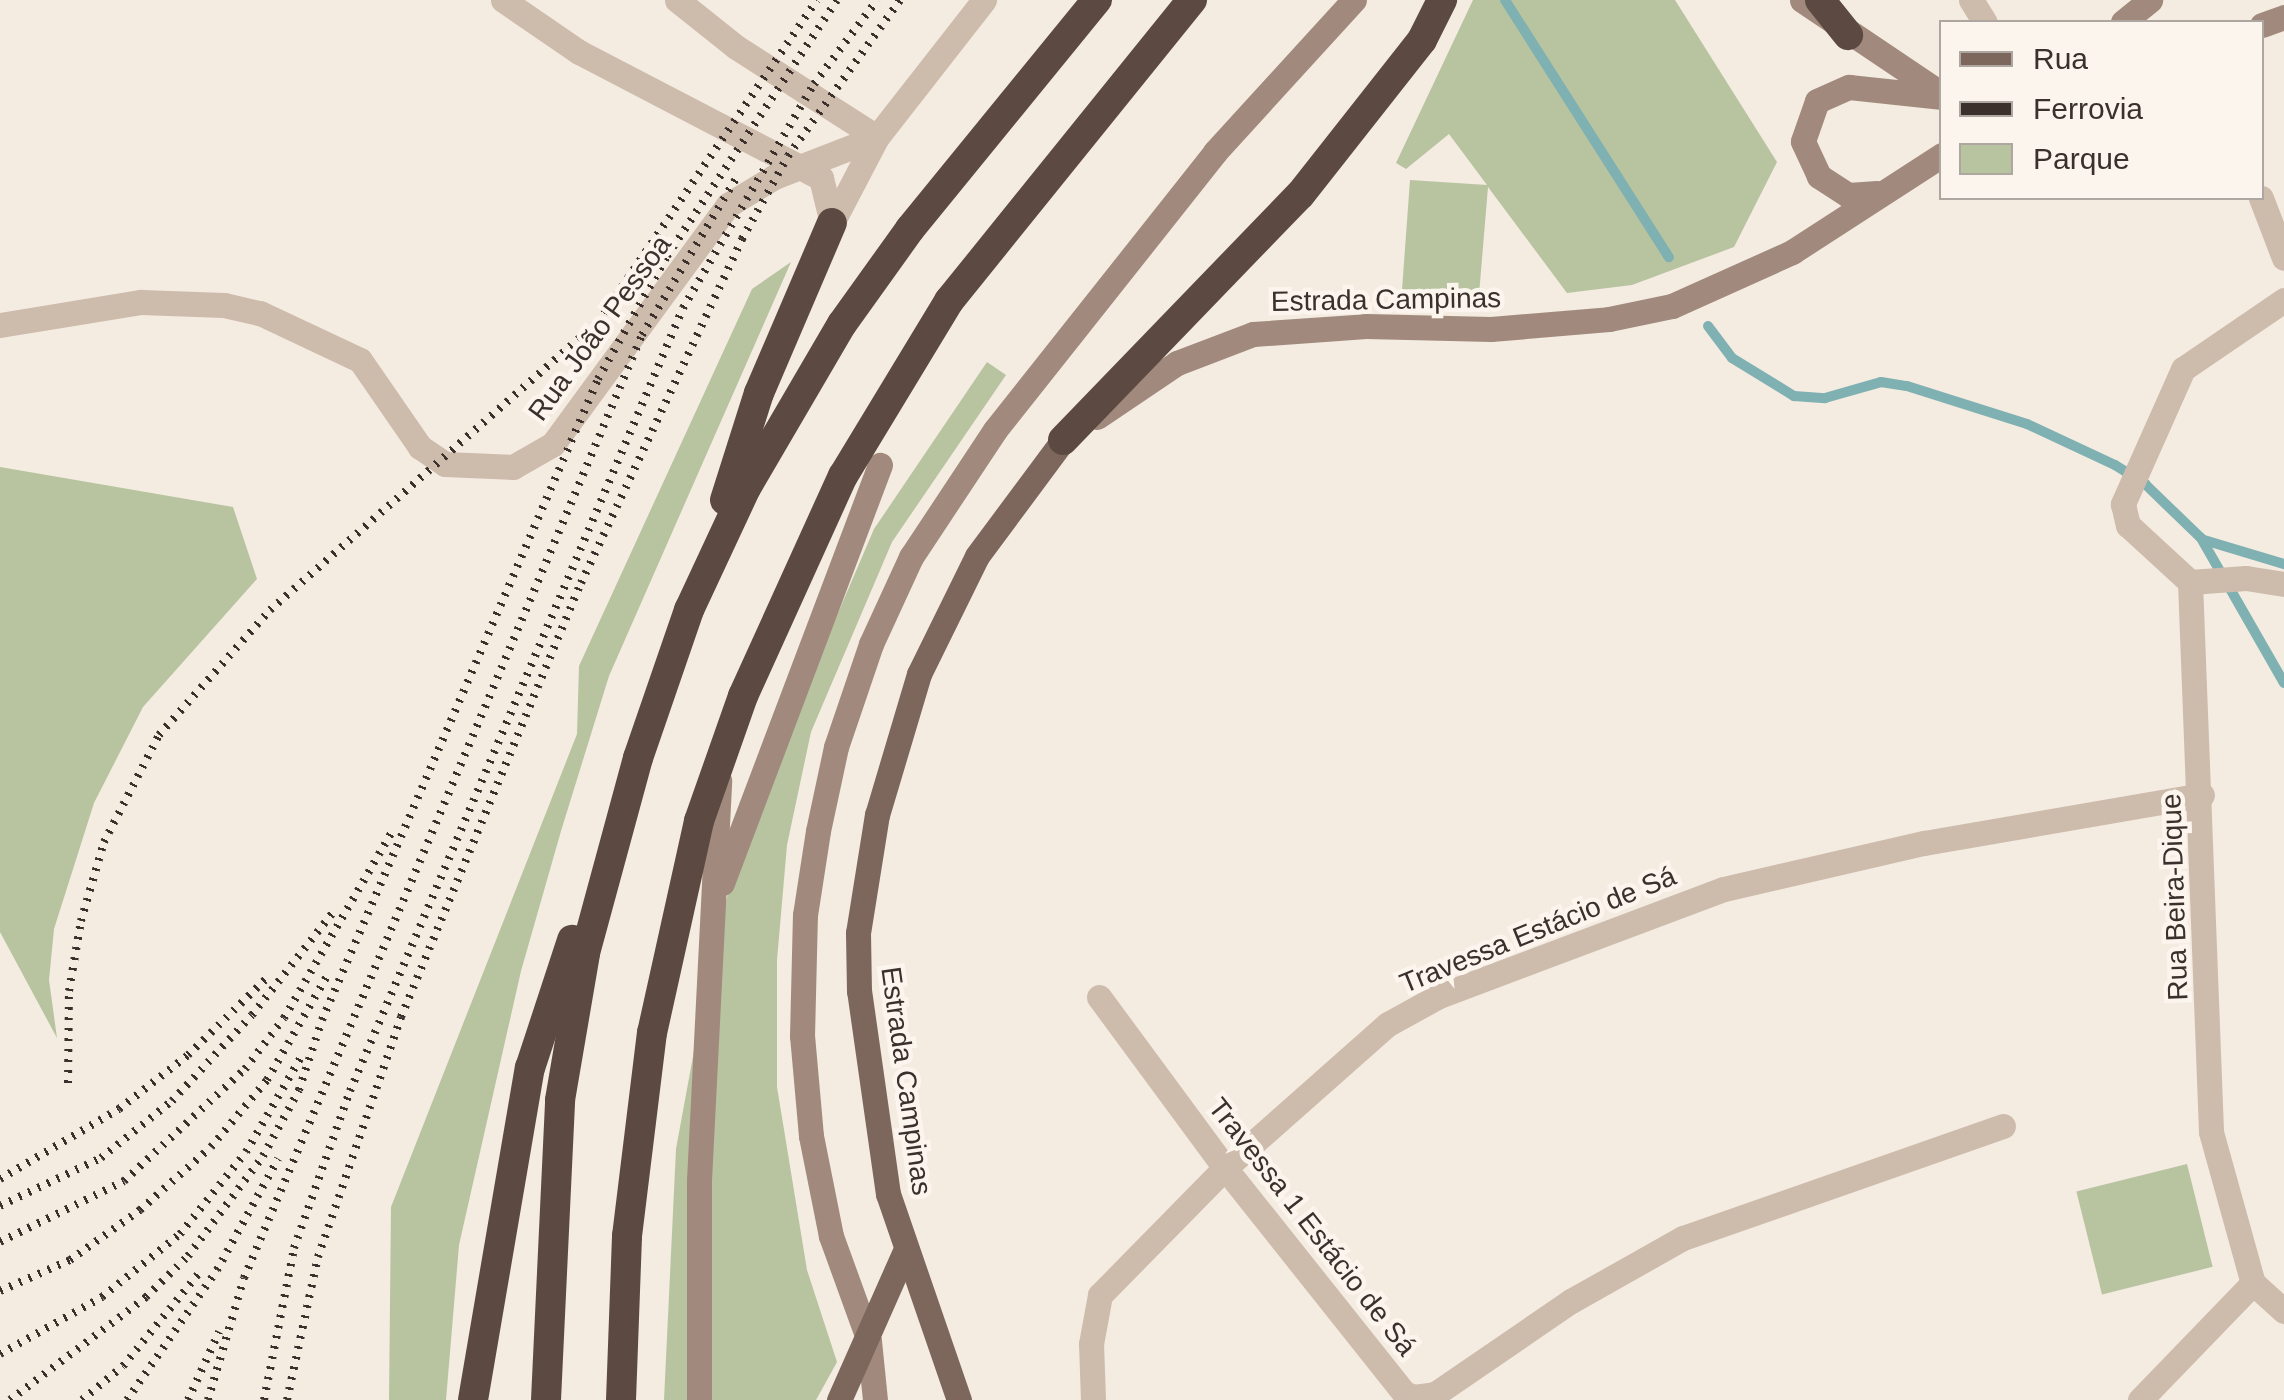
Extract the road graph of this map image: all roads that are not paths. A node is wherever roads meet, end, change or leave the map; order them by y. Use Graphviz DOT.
graph roads {
  1 [pos="503,0"];
  2 [pos="677,0"];
  3 [pos="984,0"];
  4 [pos="1097,0"];
  5 [pos="1192,0"];
  6 [pos="1354,0"];
  7 [pos="1442,0"];
  8 [pos="1802,0"];
  9 [pos="1820,0"];
  10 [pos="2150,0"];
  11 [pos="2125,20"];
  12 [pos="1848,35"];
  13 [pos="1939,93"];
  14 [pos="1939,95"];
  15 [pos="877,137"];
  16 [pos="1939,156"];
  17 [pos="796,168"];
  18 [pos="1881,193"];
  19 [pos="2262,200"];
  20 [pos="832,223"];
  21 [pos="2284,258"];
  22 [pos="2284,300"];
  23 [pos="0,325"];
  24 [pos="1063,440"];
  25 [pos="880,465"];
  26 [pos="2200,582"];
  27 [pos="2284,584"];
  28 [pos="689,610"];
  29 [pos="638,758"];
  30 [pos="720,760"];
  31 [pos="2202,795"];
  32 [pos="713,907"];
  33 [pos="1100,997"];
  34 [pos="2003,1126"];
  35 [pos="1225,1168"];
  36 [pos="904,1253"];
  37 [pos="2253,1283"];
  38 [pos="2284,1311"];
  39 [pos="869,1341"];
  40 [pos="473,1400"];
  41 [pos="546,1400"];
  42 [pos="621,1400"];
  43 [pos="700,1400"];
  44 [pos="839,1400"];
  45 [pos="875,1400"];
  46 [pos="958,1400"];
  47 [pos="1093,1400"];
  48 [pos="2140,1400"];
  1 -- 17 [label="street"];
  2 -- 15 [label="street"];
  3 -- 15 [label="street"];
  4 -- 28 [label="highway"];
  5 -- 30 [label="highway"];
  6 -- 39 [label="main road"];
  7 -- 24 [label="highway"];
  8 -- 12 [label="main road"];
  9 -- 12 [label="highway"];
  10 -- 11 [label="main road"];
  12 -- 13 [label="main road"];
  14 -- 18 [label="main road"];
  15 -- 17 [label="street, Rua João Pessoa"];
  15 -- 20 [label="street"];
  16 -- 18 [label="main road, Estrada Campinas"];
  17 -- 20 [label="street"];
  17 -- 23 [label="street, Rua João Pessoa"];
  18 -- 24 [label="main road, Estrada Campinas"];
  19 -- 21 [label="street"];
  20 -- 28 [label="highway"];
  22 -- 26 [label="street"];
  24 -- 36 [label="main road, Estrada Campinas"];
  25 -- 32 [label="main road"];
  26 -- 27 [label="street"];
  26 -- 31 [label="street, Rua Beira-Dique"];
  28 -- 29 [label="highway"];
  29 -- 40 [label="highway"];
  29 -- 41 [label="highway"];
  30 -- 32 [label="main road"];
  30 -- 42 [label="highway"];
  31 -- 35 [label="street, Travessa Estácio de Sá"];
  31 -- 37 [label="street, Rua Beira-Dique"];
  32 -- 43 [label="main road"];
  33 -- 35 [label="street, Travessa 1 Estácio de Sá"];
  34 -- 35 [label="street, Travessa 1 Estácio de Sá"];
  35 -- 47 [label="street, Travessa Estácio de Sá"];
  36 -- 39 [label="main road"];
  36 -- 46 [label="main road, Estrada Campinas"];
  37 -- 38 [label="street"];
  37 -- 48 [label="street"];
  39 -- 44 [label="main road"];
  39 -- 45 [label="main road"];
}
